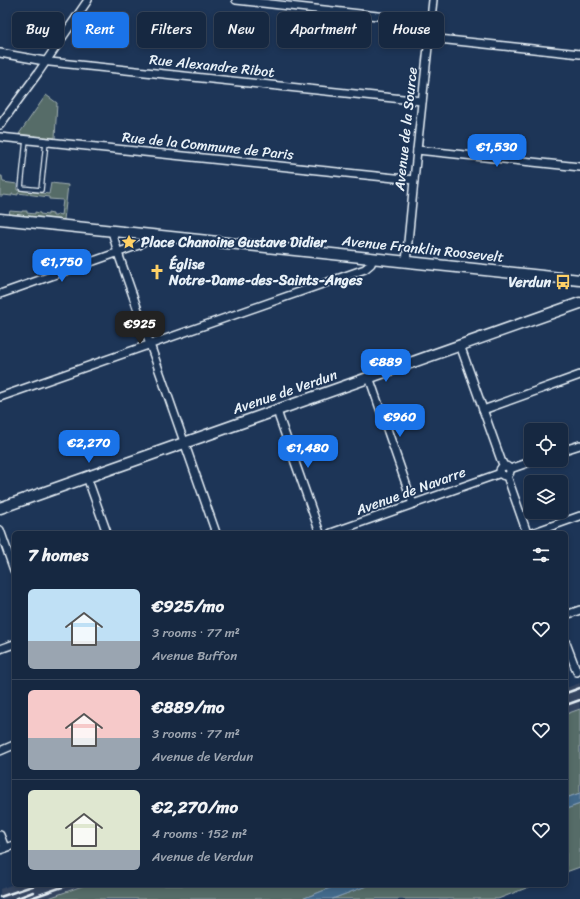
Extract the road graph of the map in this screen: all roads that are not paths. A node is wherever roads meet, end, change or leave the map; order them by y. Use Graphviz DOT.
graph roads {
  1 [pos="88,0"];
  2 [pos="236,0"];
  3 [pos="433,0"];
  4 [pos="432,12"];
  5 [pos="379,16"];
  6 [pos="444,40"];
  7 [pos="428,48"];
  8 [pos="0,53"];
  9 [pos="580,54"];
  10 [pos="46,61"];
  11 [pos="422,101"];
  12 [pos="0,125"];
  13 [pos="0,137"];
  14 [pos="26,139"];
  15 [pos="46,142"];
  16 [pos="417,150"];
  17 [pos="580,167"];
  18 [pos="414,180"];
  19 [pos="0,219"];
  20 [pos="112,230"];
  21 [pos="152,235"];
  22 [pos="118,253"];
  23 [pos="373,258"];
  24 [pos="406,262"];
  25 [pos="580,280"];
  26 [pos="0,294"];
  27 [pos="580,303"];
  28 [pos="150,345"];
  29 [pos="460,345"];
  30 [pos="580,375"];
  31 [pos="369,377"];
  32 [pos="0,397"];
  33 [pos="278,409"];
  34 [pos="483,410"];
  35 [pos="185,442"];
  36 [pos="580,445"];
  37 [pos="568,449"];
  38 [pos="524,464"];
  39 [pos="506,471"];
  40 [pos="87,477"];
  41 [pos="413,504"];
  42 [pos="0,508"];
  43 [pos="580,516"];
  44 [pos="0,530"];
  45 [pos="106,531"];
  46 [pos="215,531"];
  47 [pos="319,531"];
  48 [pos="337,531"];
  49 [pos="526,531"];
  50 [pos="538,531"];
  51 [pos="12,564"];
  52 [pos="580,610"];
  53 [pos="568,614"];
  54 [pos="12,645"];
  55 [pos="568,648"];
  56 [pos="0,649"];
  57 [pos="577,672"];
  58 [pos="12,746"];
  59 [pos="0,751"];
  60 [pos="0,835"];
  61 [pos="12,846"];
  62 [pos="2,849"];
  1 -- 10 [label="street"];
  2 -- 5 [label="street"];
  3 -- 4 [label="street, Avenue de la Source"];
  6 -- 9 [label="street"];
  7 -- 11 [label="street, Avenue de la Source"];
  8 -- 10 [label="street, Rue Alexandre Ribot"];
  10 -- 11 [label="street, Rue Alexandre Ribot"];
  10 -- 12 [label="street"];
  11 -- 16 [label="street, Avenue de la Source"];
  13 -- 14 [label="street, Rue de la Commune de Paris"];
  14 -- 15 [label="street, Rue de la Commune de Paris"];
  14 -- 15 [label="lane"];
  15 -- 18 [label="street, Rue de la Commune de Paris"];
  16 -- 17 [label="street"];
  16 -- 18 [label="street, Avenue de la Source"];
  18 -- 24 [label="street, Avenue de la Source"];
  19 -- 20 [label="street, Avenue Franklin Roosevelt"];
  20 -- 21 [label="street, Avenue Franklin Roosevelt"];
  20 -- 22 [label="street"];
  21 -- 22 [label="street"];
  21 -- 23 [label="street, Avenue Franklin Roosevelt"];
  22 -- 26 [label="street"];
  22 -- 28 [label="street"];
  23 -- 24 [label="street, Avenue Franklin Roosevelt"];
  23 -- 28 [label="street"];
  24 -- 25 [label="street, Avenue Franklin Roosevelt"];
  27 -- 29 [label="street, Avenue de Verdun"];
  28 -- 32 [label="street"];
  28 -- 35 [label="street"];
  29 -- 31 [label="street, Avenue de Verdun"];
  29 -- 34 [label="street"];
  30 -- 34 [label="street"];
  31 -- 33 [label="street, Avenue de Verdun"];
  31 -- 41 [label="street"];
  33 -- 35 [label="street, Avenue de Verdun"];
  33 -- 47 [label="street"];
  34 -- 39 [label="street"];
  35 -- 40 [label="street, Avenue de Verdun"];
  35 -- 46 [label="street"];
  36 -- 37 [label="street"];
  38 -- 39 [label="street, Avenue de Navarre"];
  39 -- 41 [label="street, Avenue de Navarre"];
  39 -- 49 [label="street"];
  40 -- 42 [label="street, Avenue de Verdun"];
  40 -- 45 [label="street"];
  41 -- 48 [label="street, Avenue de Navarre"];
  43 -- 50 [label="street"];
  44 -- 51 [label="street"];
  52 -- 53 [label="street"];
  54 -- 56 [label="street"];
  55 -- 57 [label="street"];
  58 -- 59 [label="street"];
  60 -- 62 [label="street"];
  61 -- 62 [label="street"];
}
